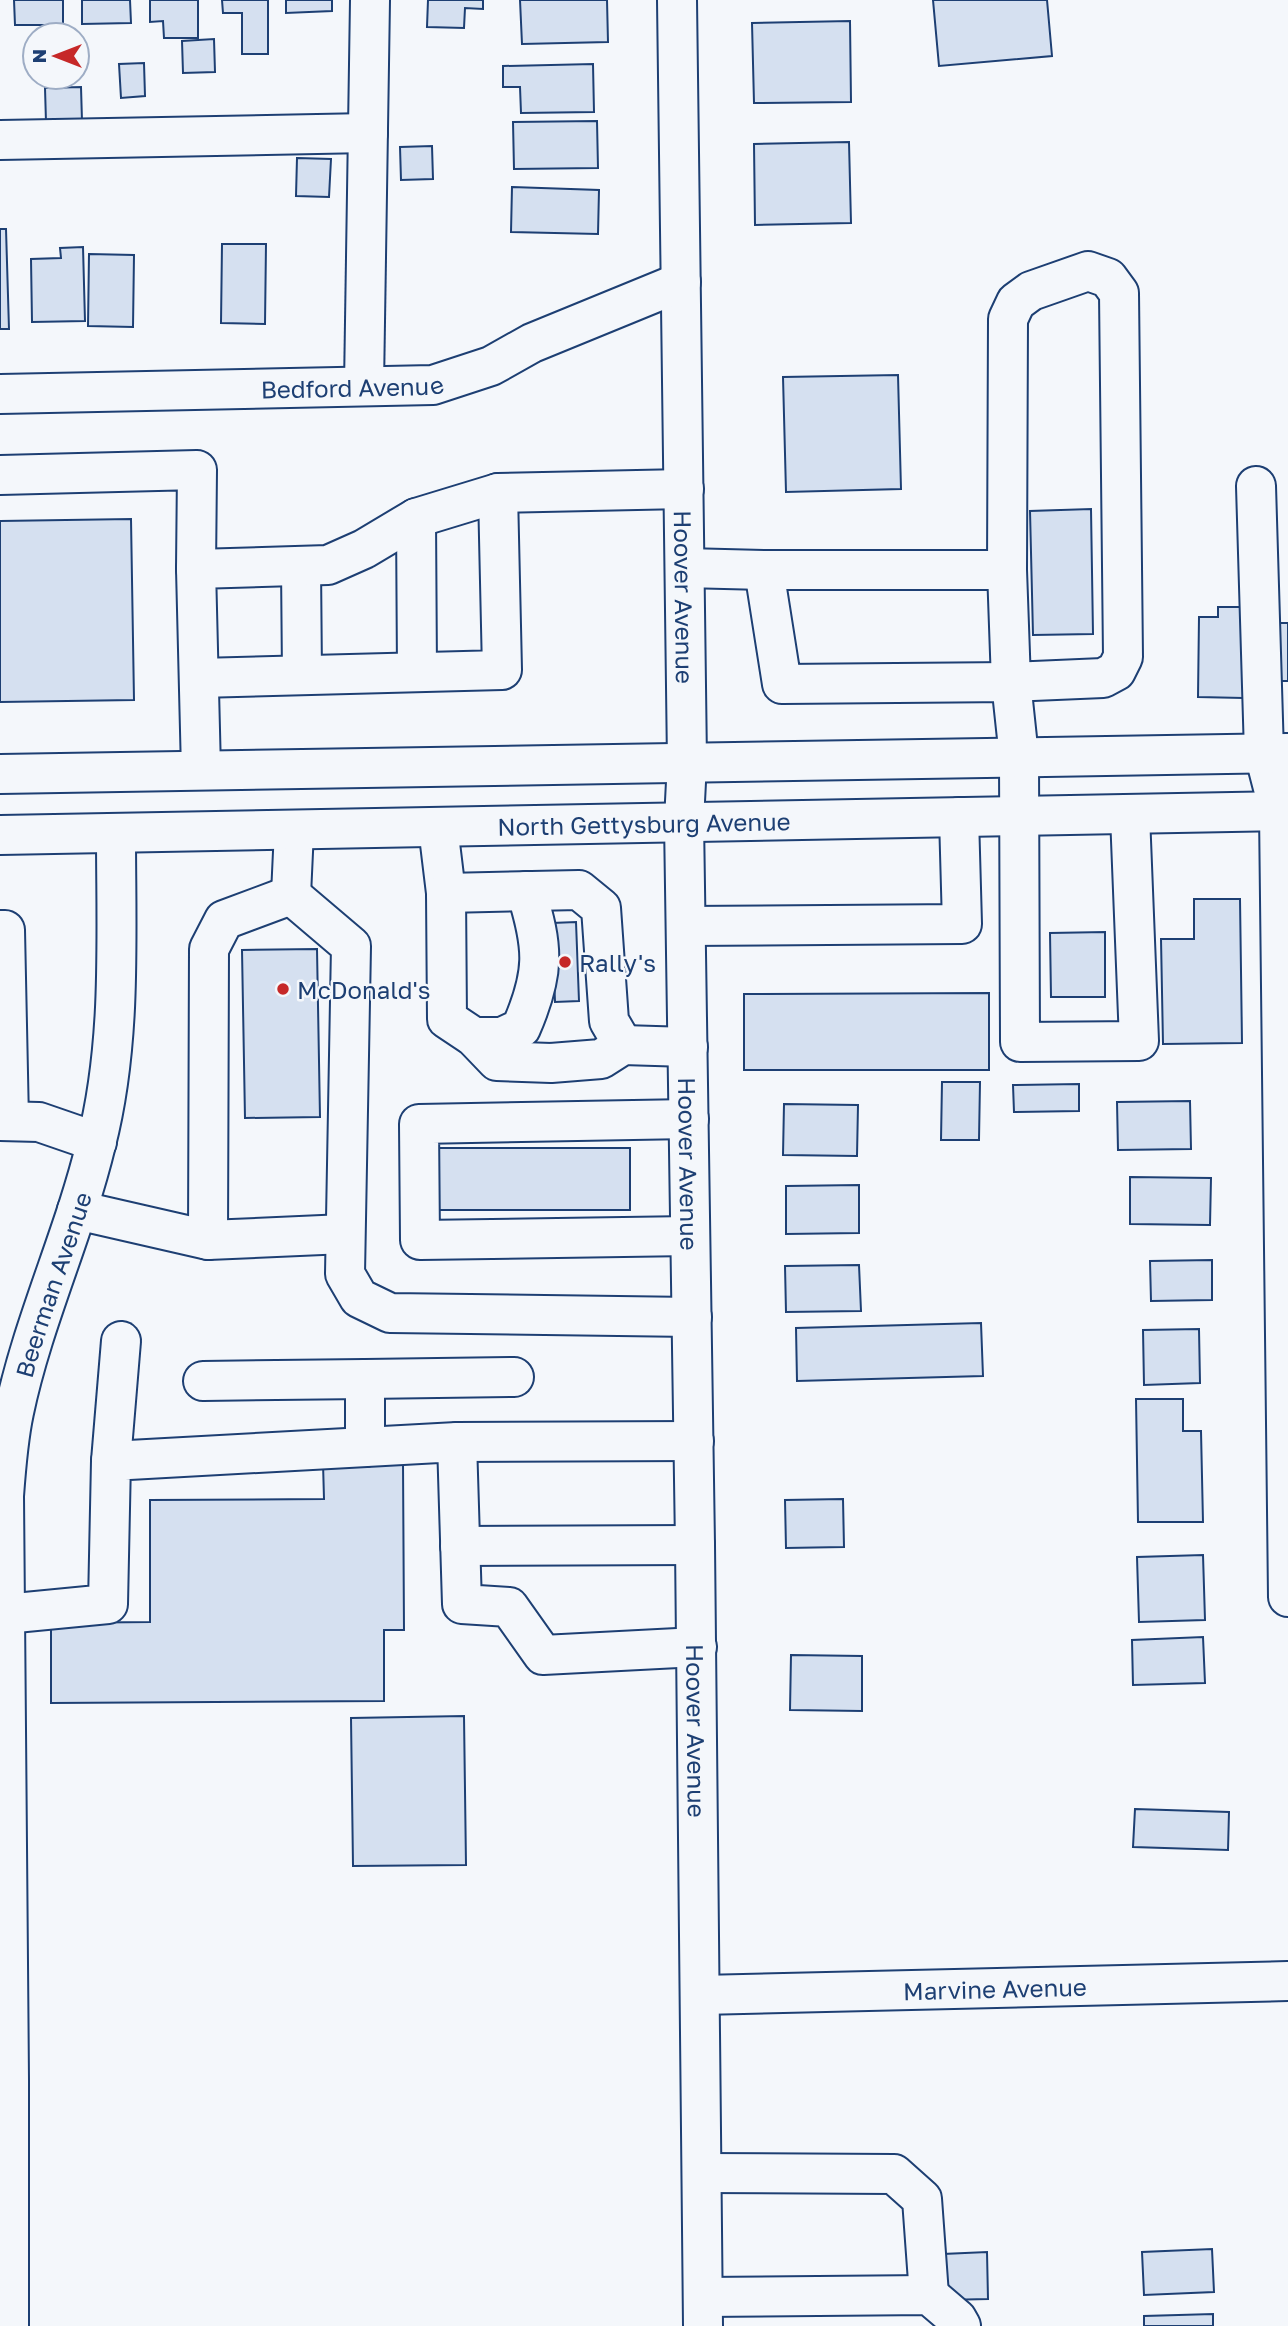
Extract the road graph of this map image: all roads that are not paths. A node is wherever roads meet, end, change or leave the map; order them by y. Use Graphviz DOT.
graph roads {
  1 [pos="370,0"];
  2 [pos="677,0"];
  3 [pos="368,133"];
  4 [pos="0,139"];
  5 [pos="681,282"];
  6 [pos="364,386"];
  7 [pos="0,394"];
  8 [pos="0,475"];
  9 [pos="1255,486"];
  10 [pos="684,488"];
  11 [pos="498,493"];
  12 [pos="416,518"];
  13 [pos="301,566"];
  14 [pos="685,568"];
  15 [pos="196,569"];
  16 [pos="764,570"];
  17 [pos="1007,570"];
  18 [pos="417,672"];
  19 [pos="302,675"];
  20 [pos="199,678"];
  21 [pos="1011,682"];
  22 [pos="1276,753"];
  23 [pos="1018,757"];
  24 [pos="687,762"];
  25 [pos="201,770"];
  26 [pos="0,774"];
  27 [pos="1283,811"];
  28 [pos="1130,815"];
  29 [pos="1018,816"];
  30 [pos="959,817"];
  31 [pos="684,821"];
  32 [pos="438,827"];
  33 [pos="294,830"];
  34 [pos="116,834"];
  35 [pos="0,835"];
  36 [pos="526,891"];
  37 [pos="446,893"];
  38 [pos="291,895"];
  39 [pos="686,926"];
  40 [pos="0,930"];
  41 [pos="474,1037"];
  42 [pos="623,1045"];
  43 [pos="688,1047"];
  44 [pos="689,1119"];
  45 [pos="5,1121"];
  46 [pos="97,1142"];
  47 [pos="77,1210"];
  48 [pos="345,1234"];
  49 [pos="691,1236"];
  50 [pos="208,1240"];
  51 [pos="692,1317"];
  52 [pos="121,1342"];
  53 [pos="514,1377"];
  54 [pos="365,1379"];
  55 [pos="203,1381"];
  56 [pos="694,1441"];
  57 [pos="457,1442"];
  58 [pos="365,1447"];
  59 [pos="111,1461"];
  60 [pos="2,1513"];
  61 [pos="695,1545"];
  62 [pos="460,1546"];
  63 [pos="2,1558"];
  64 [pos="1288,1597"];
  65 [pos="5,1614"];
  66 [pos="696,1647"];
  67 [pos="1288,1981"];
  68 [pos="701,1995"];
  69 [pos="4,2014"];
  70 [pos="702,2173"];
  71 [pos="929,2295"];
  72 [pos="703,2311"];
  73 [pos="9,2326"];
  74 [pos="961,2326"];
  1 -- 3 [label="street"];
  2 -- 5 [label="street, Hoover Avenue"];
  3 -- 4 [label="street"];
  3 -- 6 [label="street"];
  5 -- 6 [label="street, Bedford Avenue"];
  5 -- 10 [label="street, Hoover Avenue"];
  6 -- 7 [label="street, Bedford Avenue"];
  8 -- 15 [label="street"];
  9 -- 22 [label="street"];
  10 -- 11 [label="street"];
  10 -- 14 [label="street, Hoover Avenue"];
  11 -- 12 [label="street"];
  11 -- 18 [label="street"];
  12 -- 13 [label="street"];
  12 -- 18 [label="street"];
  13 -- 15 [label="street"];
  13 -- 19 [label="street"];
  14 -- 16 [label="street"];
  14 -- 24 [label="street, Hoover Avenue"];
  15 -- 20 [label="street"];
  16 -- 17 [label="street"];
  16 -- 21 [label="street"];
  17 -- 21 [label="street"];
  17 -- 21 [label="street"];
  18 -- 19 [label="street"];
  19 -- 20 [label="street"];
  20 -- 25 [label="street"];
  21 -- 23 [label="street"];
  22 -- 23 [label="street"];
  22 -- 27 [label="street"];
  23 -- 24 [label="street"];
  23 -- 29 [label="street"];
  24 -- 25 [label="street"];
  24 -- 31 [label="street, Hoover Avenue"];
  25 -- 26 [label="street"];
  27 -- 28 [label="street, North Gettysburg Avenue"];
  27 -- 64 [label="street"];
  28 -- 29 [label="street, North Gettysburg Avenue"];
  28 -- 29 [label="street"];
  29 -- 30 [label="street, North Gettysburg Avenue"];
  30 -- 31 [label="street, North Gettysburg Avenue"];
  30 -- 39 [label="street"];
  31 -- 32 [label="street, North Gettysburg Avenue"];
  31 -- 39 [label="street, Hoover Avenue"];
  32 -- 33 [label="street, North Gettysburg Avenue"];
  32 -- 37 [label="street"];
  33 -- 34 [label="street, North Gettysburg Avenue"];
  33 -- 38 [label="street"];
  34 -- 35 [label="street, North Gettysburg Avenue"];
  34 -- 46 [label="street, Beerman Avenue"];
  36 -- 37 [label="street"];
  36 -- 41 [label="street"];
  36 -- 42 [label="street"];
  37 -- 41 [label="street"];
  38 -- 48 [label="street"];
  38 -- 50 [label="street"];
  39 -- 43 [label="street, Hoover Avenue"];
  40 -- 45 [label="street"];
  41 -- 42 [label="street"];
  42 -- 43 [label="street"];
  43 -- 44 [label="street, Hoover Avenue"];
  44 -- 49 [label="street, Hoover Avenue"];
  44 -- 49 [label="street"];
  45 -- 46 [label="street"];
  46 -- 47 [label="street, Beerman Avenue"];
  47 -- 50 [label="street"];
  47 -- 60 [label="street, Beerman Avenue"];
  48 -- 50 [label="street"];
  48 -- 51 [label="street"];
  49 -- 51 [label="street, Hoover Avenue"];
  51 -- 56 [label="street, Hoover Avenue"];
  52 -- 59 [label="street"];
  53 -- 54 [label="street"];
  54 -- 55 [label="street"];
  54 -- 58 [label="street"];
  56 -- 57 [label="street"];
  56 -- 61 [label="street, Hoover Avenue"];
  57 -- 58 [label="street"];
  57 -- 62 [label="street"];
  58 -- 59 [label="street"];
  59 -- 65 [label="street"];
  60 -- 63 [label="street, Beerman Avenue"];
  61 -- 62 [label="street"];
  61 -- 66 [label="street, Hoover Avenue"];
  62 -- 66 [label="street"];
  63 -- 65 [label="street, Beerman Avenue"];
  65 -- 69 [label="street, Beerman Avenue"];
  66 -- 68 [label="street, Hoover Avenue"];
  67 -- 68 [label="street, Marvine Avenue"];
  68 -- 70 [label="street, Hoover Avenue"];
  69 -- 73 [label="street, Beerman Avenue"];
  70 -- 71 [label="street"];
  70 -- 72 [label="street, Hoover Avenue"];
  71 -- 72 [label="street"];
  71 -- 74 [label="street"];
}
